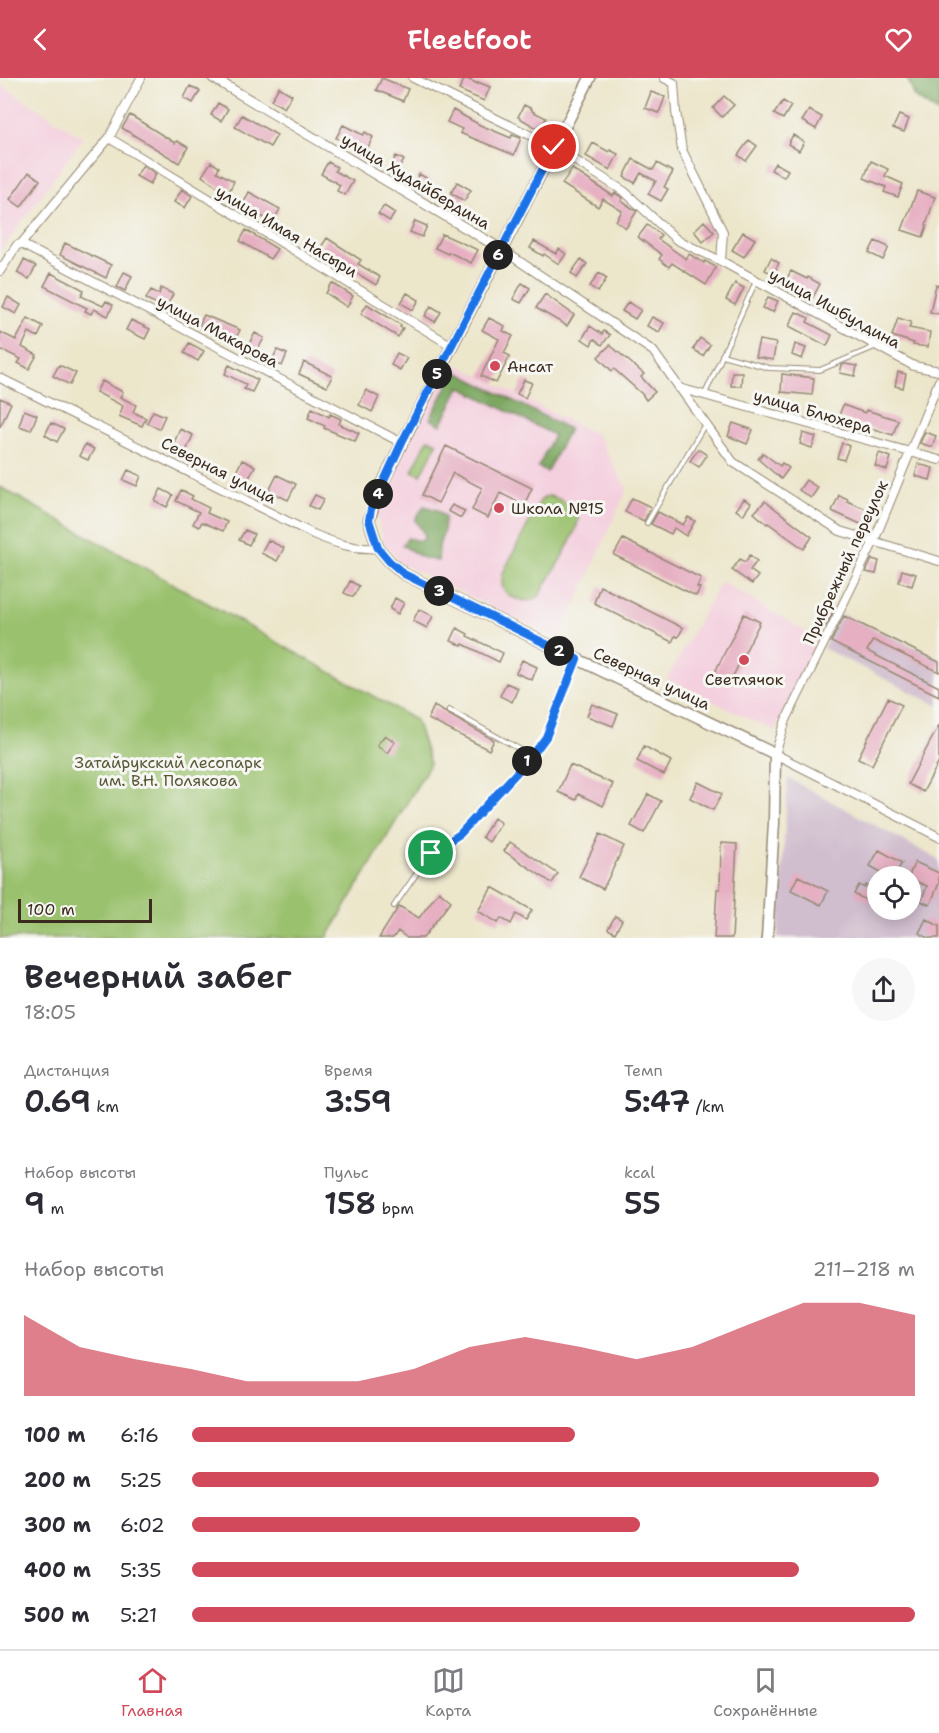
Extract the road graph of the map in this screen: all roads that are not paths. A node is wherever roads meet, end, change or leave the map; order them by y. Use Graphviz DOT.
graph roads {
  1 [pos="141,78"];
  2 [pos="213,78"];
  3 [pos="412,78"];
  4 [pos="590,78"];
  5 [pos="664,78"];
  6 [pos="109,138"];
  7 [pos="554,147"];
  8 [pos="21,244"];
  9 [pos="501,249"];
  10 [pos="721,261"];
  11 [pos="0,271"];
  12 [pos="756,280"];
  13 [pos="452,346"];
  14 [pos="877,346"];
  15 [pos="722,355"];
  16 [pos="939,371"];
  17 [pos="0,378"];
  18 [pos="939,381"];
  19 [pos="679,387"];
  20 [pos="705,395"];
  21 [pos="705,424"];
  22 [pos="402,442"];
  23 [pos="910,452"];
  24 [pos="939,460"];
  25 [pos="647,523"];
  26 [pos="874,541"];
  27 [pos="378,548"];
  28 [pos="939,561"];
  29 [pos="577,659"];
  30 [pos="449,710"];
  31 [pos="775,754"];
  32 [pos="532,756"];
  33 [pos="939,837"];
  34 [pos="394,906"];
  35 [pos="767,938"];
  1 -- 6 [label="street"];
  2 -- 9 [label="street, улица Худайбердина"];
  3 -- 7 [label="street, улица Ишбулдина"];
  4 -- 7 [label="main road"];
  5 -- 10 [label="street"];
  6 -- 8 [label="street"];
  6 -- 13 [label="street, улица Имая Насыри"];
  7 -- 9 [label="main road"];
  7 -- 10 [label="street, улица Ишбулдина"];
  8 -- 11 [label="street"];
  8 -- 22 [label="street, улица Макарова"];
  9 -- 13 [label="main road"];
  9 -- 19 [label="street, улица Худайбердина"];
  10 -- 12 [label="street, улица Ишбулдина"];
  12 -- 14 [label="street, улица Ишбулдина"];
  12 -- 15 [label="lane"];
  13 -- 22 [label="main road"];
  14 -- 15 [label="lane"];
  14 -- 16 [label="street, улица Ишбулдина"];
  15 -- 20 [label="lane"];
  17 -- 27 [label="street, Северная улица"];
  18 -- 23 [label="street, Прибрежный переулок"];
  19 -- 20 [label="street, улица Блюхера"];
  19 -- 21 [label="street, улица Худайбердина"];
  20 -- 23 [label="street, улица Блюхера"];
  21 -- 25 [label="lane"];
  21 -- 26 [label="street, улица Худайбердина"];
  22 -- 27 [label="main road"];
  23 -- 24 [label="street, улица Блюхера"];
  23 -- 26 [label="street, Прибрежный переулок"];
  26 -- 28 [label="street, улица Худайбердина"];
  26 -- 31 [label="street, Прибрежный переулок"];
  27 -- 29 [label="main road, Северная улица"];
  29 -- 31 [label="main road, Северная улица"];
  29 -- 32 [label="lane"];
  30 -- 32 [label="lane"];
  31 -- 33 [label="street, Северная улица"];
  31 -- 35 [label="main road"];
  32 -- 34 [label="lane"];
}
